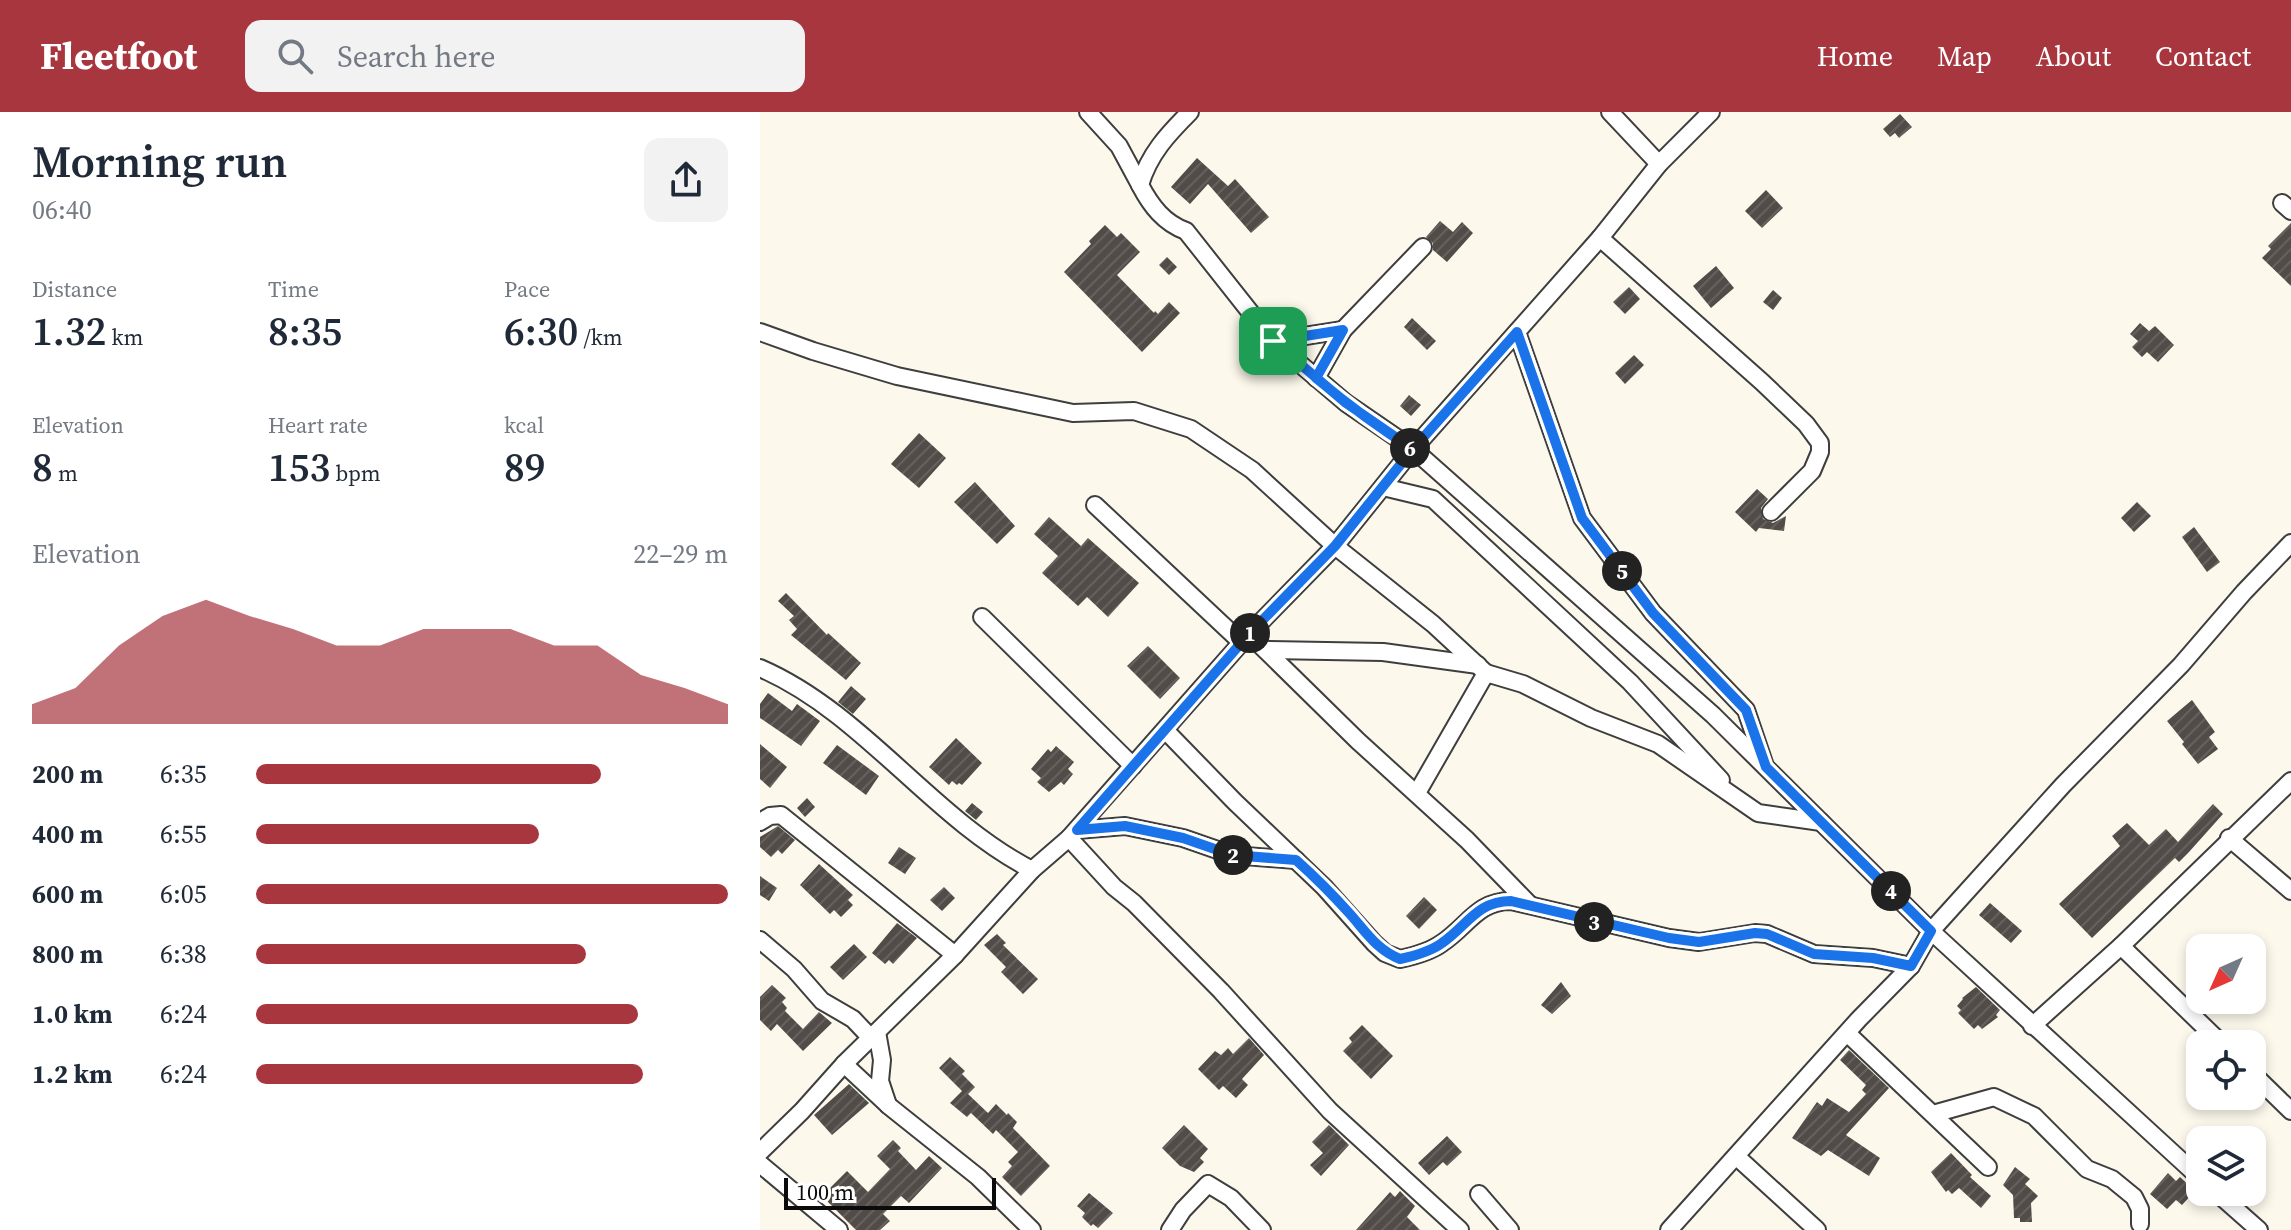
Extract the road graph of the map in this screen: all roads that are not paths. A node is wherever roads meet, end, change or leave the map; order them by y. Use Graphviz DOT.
graph roads {
  1 [pos="1088,112"];
  2 [pos="1190,112"];
  3 [pos="1610,112"];
  4 [pos="1711,112"];
  5 [pos="1659,164"];
  6 [pos="1140,185"];
  7 [pos="1600,238"];
  8 [pos="1423,247"];
  9 [pos="1343,330"];
  10 [pos="760,332"];
  11 [pos="1517,332"];
  12 [pos="1273,341"];
  13 [pos="1316,378"];
  14 [pos="1413,449"];
  15 [pos="1383,487"];
  16 [pos="1095,505"];
  17 [pos="1771,512"];
  18 [pos="2291,543"];
  19 [pos="1335,546"];
  20 [pos="982,617"];
  21 [pos="1246,638"];
  22 [pos="1268,650"];
  23 [pos="760,668"];
  24 [pos="1482,669"];
  25 [pos="1165,730"];
  26 [pos="1133,766"];
  27 [pos="1766,767"];
  28 [pos="2291,781"];
  29 [pos="1417,793"];
  30 [pos="1741,802"];
  31 [pos="760,822"];
  32 [pos="1821,822"];
  33 [pos="1073,834"];
  34 [pos="2229,838"];
  35 [pos="1296,860"];
  36 [pos="1032,870"];
  37 [pos="2291,891"];
  38 [pos="1530,906"];
  39 [pos="1931,931"];
  40 [pos="760,940"];
  41 [pos="2121,946"];
  42 [pos="955,955"];
  43 [pos="1911,966"];
  44 [pos="2032,1026"];
  45 [pos="2208,1030"];
  46 [pos="1848,1034"];
  47 [pos="874,1035"];
  48 [pos="844,1064"];
  49 [pos="2266,1087"];
  50 [pos="889,1106"];
  51 [pos="2291,1111"];
  52 [pos="1933,1114"];
  53 [pos="760,1152"];
  54 [pos="1737,1157"];
  55 [pos="760,1164"];
  56 [pos="2186,1165"];
  57 [pos="1988,1167"];
  58 [pos="1479,1194"];
  59 [pos="2232,1206"];
  60 [pos="2140,1224"];
  61 [pos="839,1230"];
  62 [pos="1032,1230"];
  63 [pos="1170,1230"];
  64 [pos="1262,1230"];
  65 [pos="1460,1230"];
  66 [pos="1510,1230"];
  67 [pos="1669,1230"];
  68 [pos="1817,1230"];
  69 [pos="2259,1230"];
  1 -- 6 [label="street"];
  2 -- 6 [label="street"];
  3 -- 5 [label="street"];
  4 -- 5 [label="street"];
  5 -- 7 [label="street"];
  6 -- 12 [label="street"];
  7 -- 11 [label="street"];
  7 -- 17 [label="street"];
  8 -- 9 [label="street"];
  9 -- 12 [label="street"];
  9 -- 13 [label="street"];
  10 -- 19 [label="street"];
  11 -- 14 [label="street"];
  11 -- 27 [label="street"];
  12 -- 13 [label="street"];
  13 -- 14 [label="street"];
  14 -- 15 [label="street"];
  14 -- 27 [label="street"];
  15 -- 19 [label="street"];
  15 -- 30 [label="street"];
  16 -- 21 [label="street"];
  18 -- 39 [label="street"];
  19 -- 21 [label="street"];
  19 -- 24 [label="street"];
  20 -- 26 [label="street"];
  21 -- 22 [label="street"];
  21 -- 25 [label="street"];
  22 -- 24 [label="street"];
  22 -- 29 [label="street"];
  23 -- 36 [label="street"];
  24 -- 29 [label="street"];
  24 -- 30 [label="street"];
  25 -- 26 [label="street"];
  25 -- 35 [label="street"];
  26 -- 33 [label="street"];
  27 -- 32 [label="street"];
  28 -- 34 [label="street"];
  29 -- 38 [label="street"];
  30 -- 32 [label="street"];
  31 -- 42 [label="street"];
  32 -- 39 [label="street"];
  33 -- 35 [label="street"];
  33 -- 36 [label="street"];
  33 -- 65 [label="street"];
  34 -- 37 [label="street"];
  34 -- 41 [label="street"];
  35 -- 38 [label="street"];
  36 -- 42 [label="street"];
  38 -- 43 [label="street"];
  39 -- 43 [label="street"];
  39 -- 44 [label="street"];
  40 -- 47 [label="street"];
  41 -- 44 [label="street"];
  41 -- 45 [label="street"];
  42 -- 47 [label="street"];
  43 -- 46 [label="street"];
  44 -- 56 [label="street"];
  46 -- 52 [label="street"];
  46 -- 54 [label="street"];
  47 -- 48 [label="street"];
  47 -- 50 [label="street"];
  48 -- 50 [label="street"];
  48 -- 53 [label="street"];
  49 -- 51 [label="street"];
  50 -- 62 [label="street"];
  52 -- 57 [label="street"];
  52 -- 60 [label="street"];
  54 -- 67 [label="street"];
  54 -- 68 [label="street"];
  55 -- 61 [label="street"];
  58 -- 66 [label="street"];
  59 -- 69 [label="street"];
  63 -- 64 [label="street"];
}
